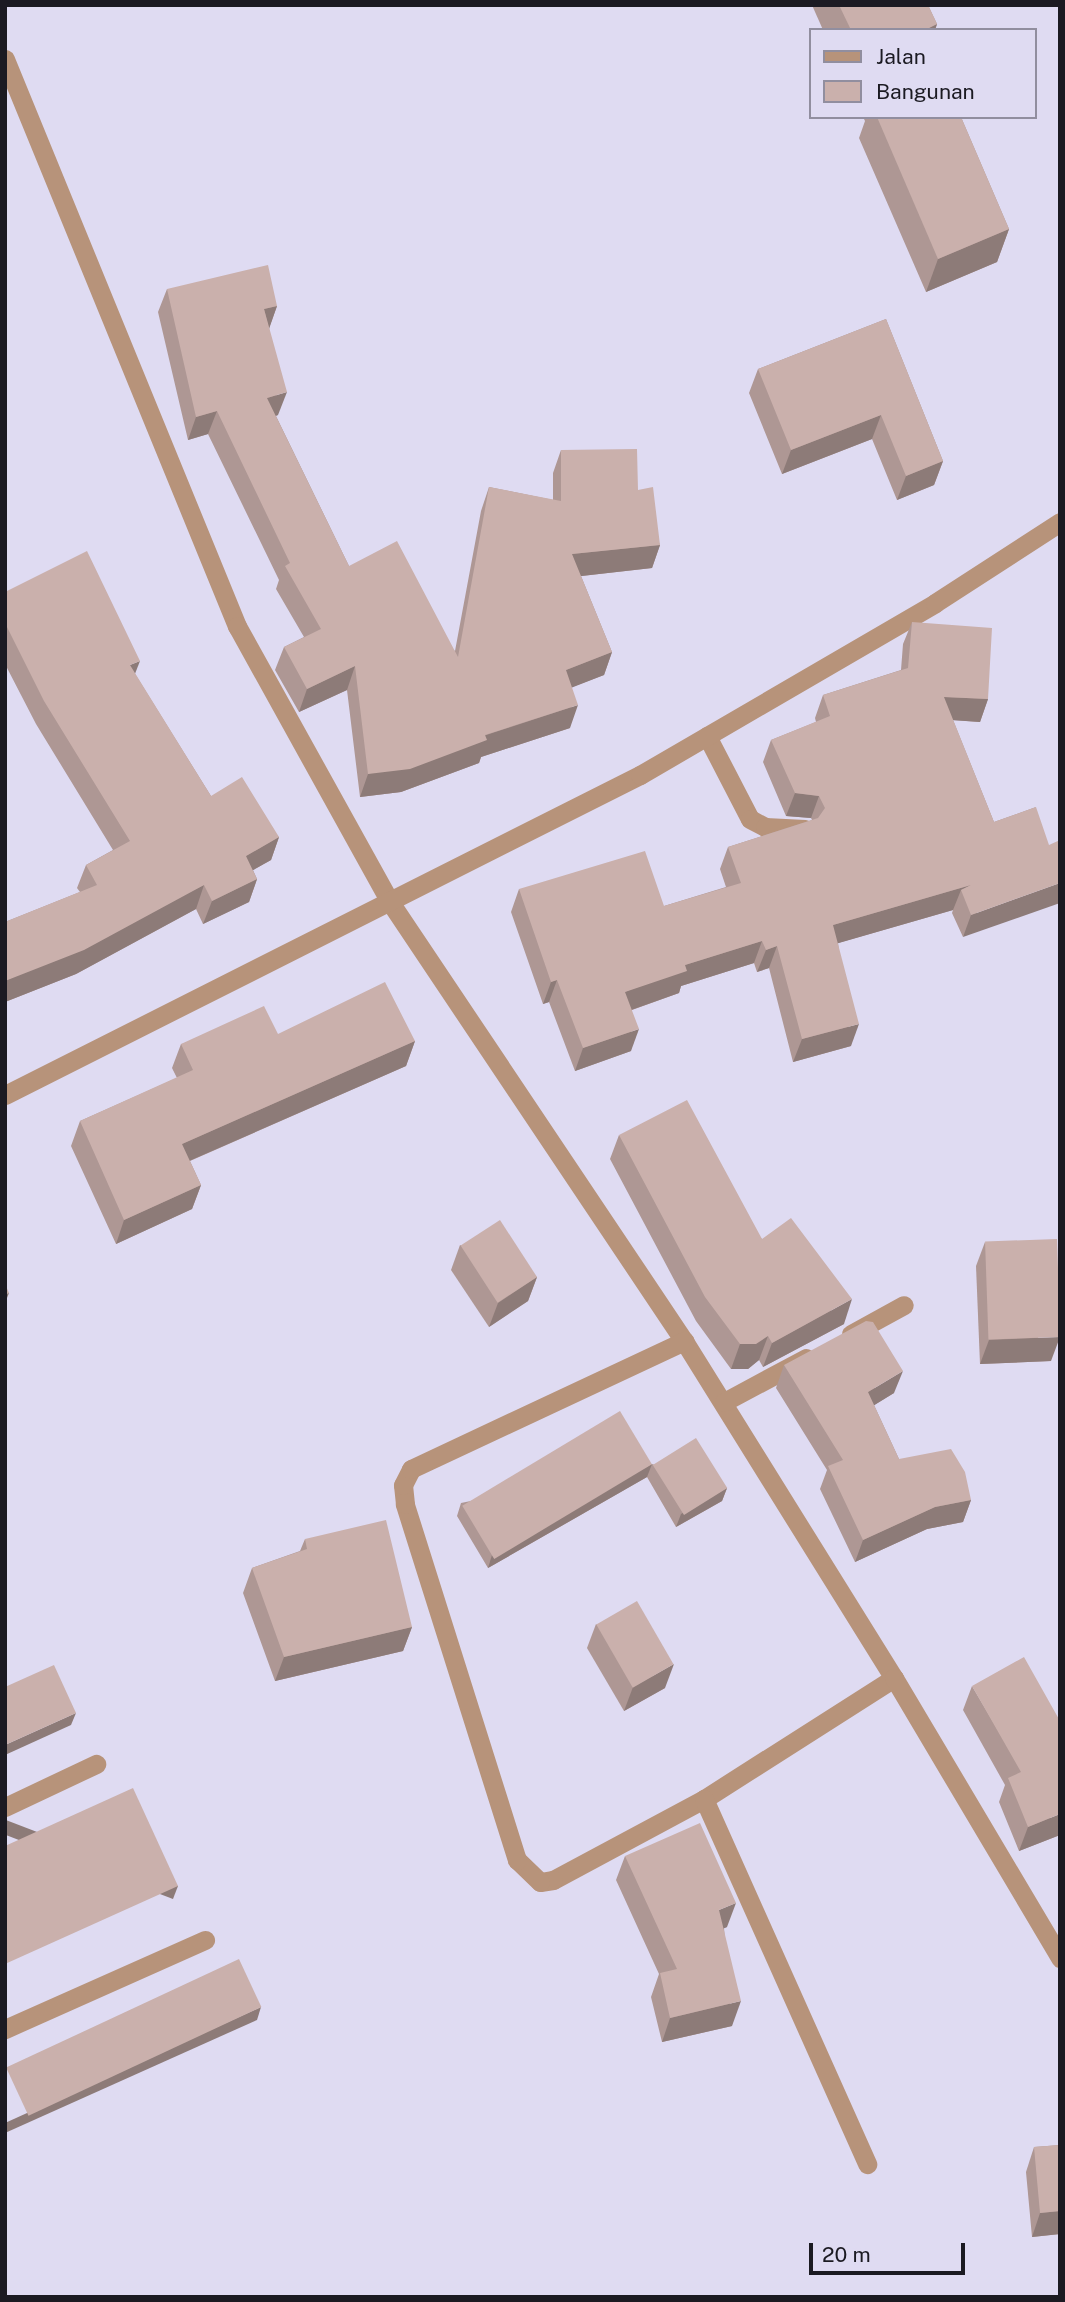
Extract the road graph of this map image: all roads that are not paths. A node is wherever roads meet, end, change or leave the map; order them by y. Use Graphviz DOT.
graph roads {
  1 [pos="5,59"];
  2 [pos="1060,522"];
  3 [pos="707,736"];
  4 [pos="805,829"];
  5 [pos="390,902"];
  6 [pos="5,1095"];
  7 [pos="904,1305"];
  8 [pos="684,1340"];
  9 [pos="724,1402"];
  10 [pos="894,1678"];
  11 [pos="96,1764"];
  12 [pos="704,1799"];
  13 [pos="5,1807"];
  14 [pos="205,1940"];
  15 [pos="1060,1958"];
  16 [pos="5,2029"];
  17 [pos="867,2164"];
  1 -- 5 [label="street"];
  2 -- 3 [label="street"];
  3 -- 4 [label="street"];
  3 -- 5 [label="street"];
  5 -- 6 [label="street"];
  5 -- 8 [label="street"];
  7 -- 9 [label="street"];
  8 -- 9 [label="street"];
  8 -- 12 [label="street"];
  9 -- 10 [label="street"];
  10 -- 12 [label="street"];
  10 -- 15 [label="street"];
  11 -- 13 [label="street"];
  12 -- 17 [label="street"];
  14 -- 16 [label="street"];
}
